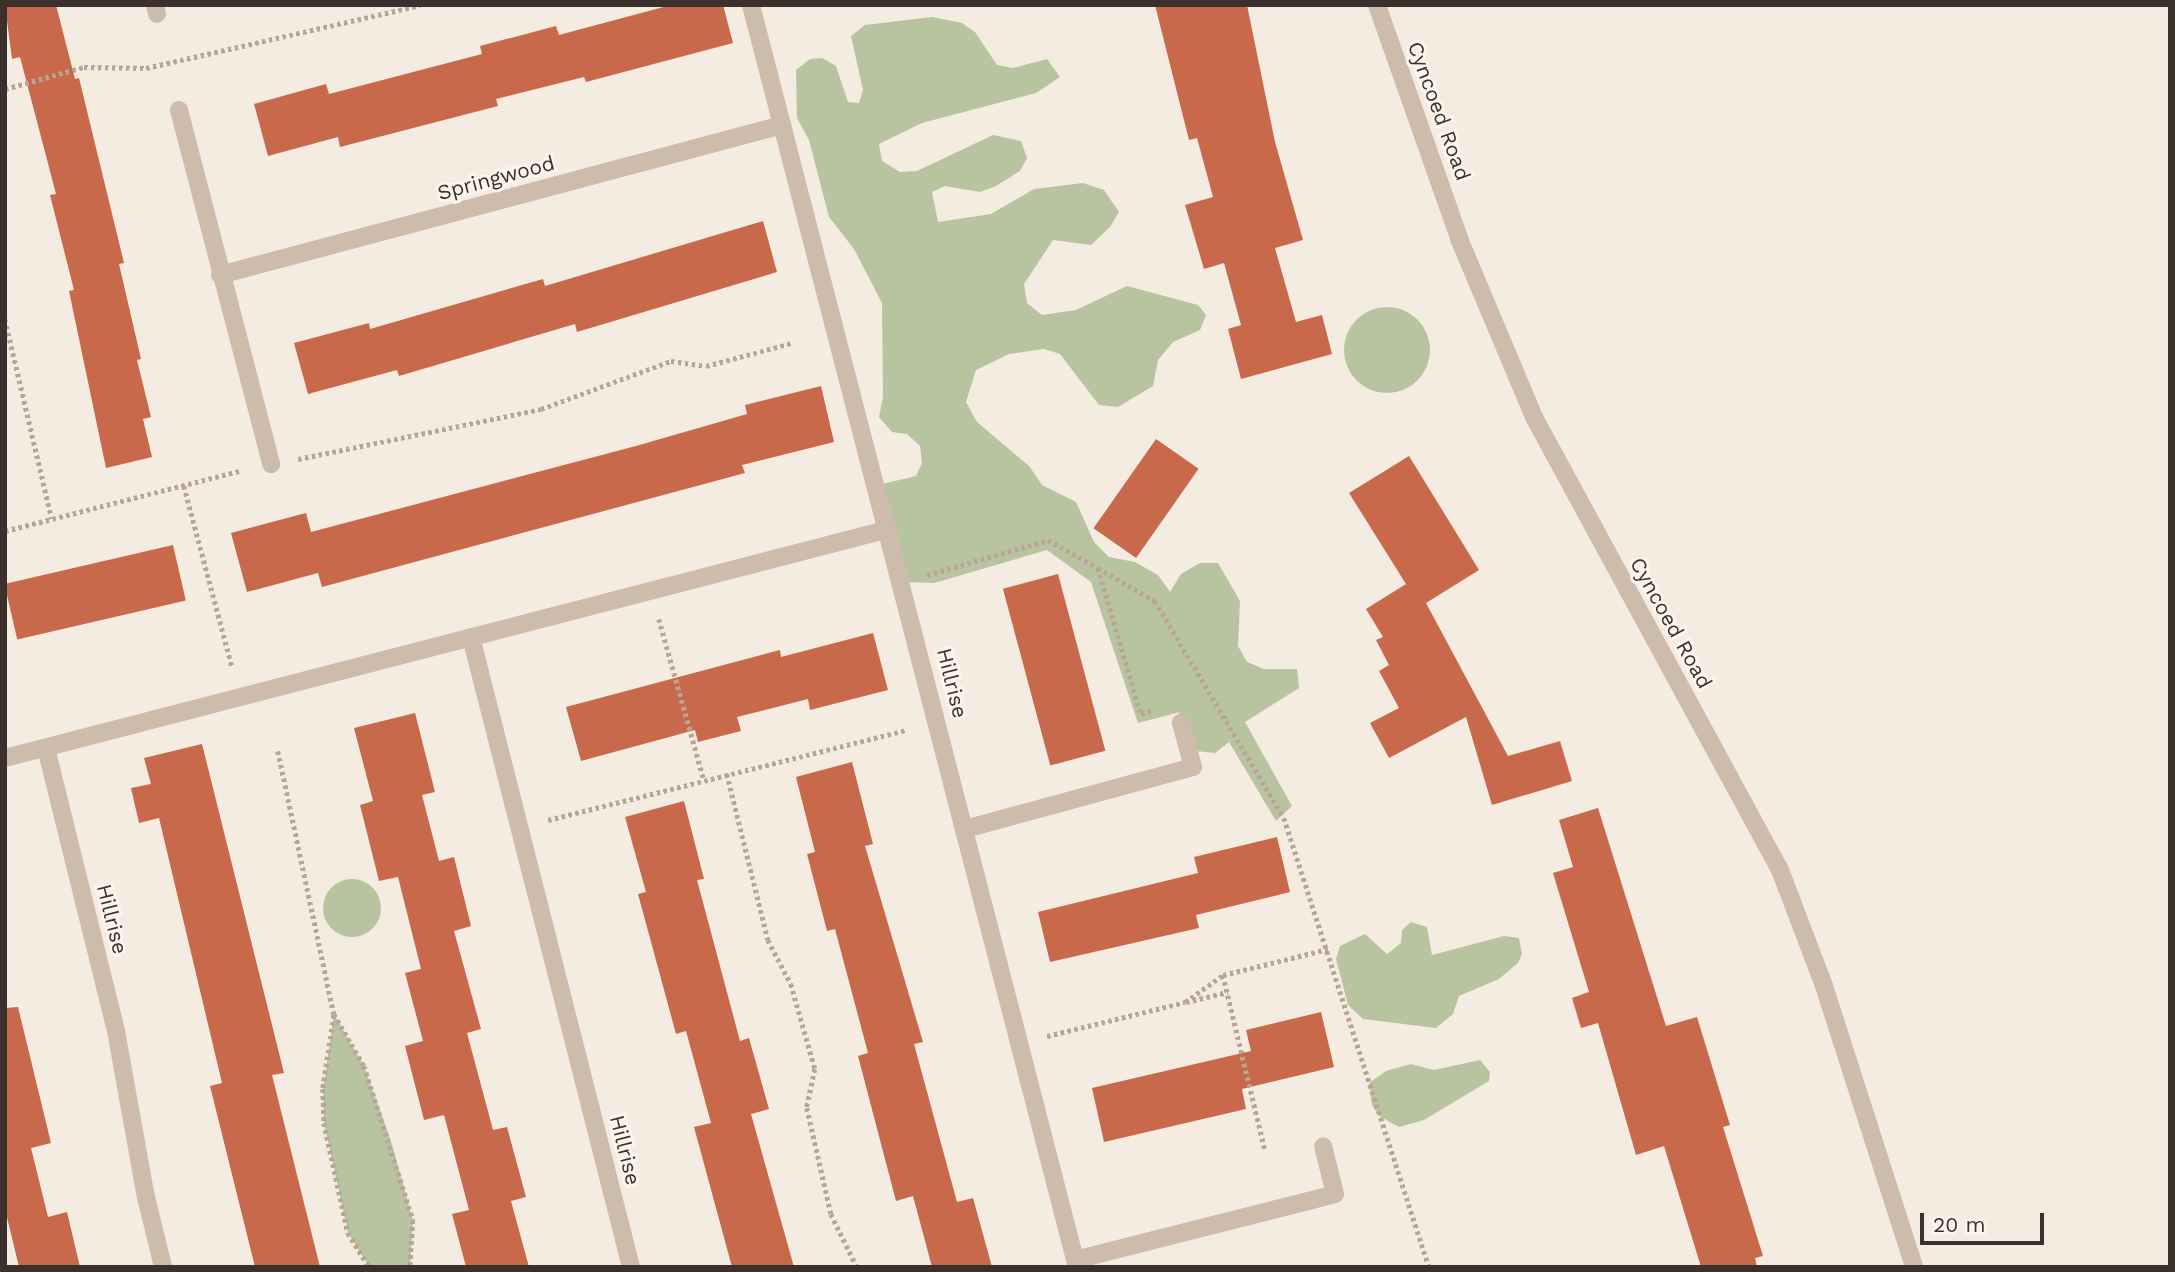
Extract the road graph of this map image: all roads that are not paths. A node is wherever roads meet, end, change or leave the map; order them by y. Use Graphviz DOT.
graph roads {
  1 [pos="751,5"];
  2 [pos="1377,5"];
  3 [pos="179,110"];
  4 [pos="782,125"];
  5 [pos="220,275"];
  6 [pos="271,464"];
  7 [pos="889,530"];
  8 [pos="471,637"];
  9 [pos="1181,723"];
  10 [pos="46,748"];
  11 [pos="5,758"];
  12 [pos="965,829"];
  13 [pos="1323,1146"];
  14 [pos="1076,1263"];
  15 [pos="163,1267"];
  16 [pos="631,1267"];
  17 [pos="1914,1267"];
  1 -- 4 [label="street"];
  2 -- 17 [label="street, Cyncoed Road"];
  3 -- 5 [label="street"];
  4 -- 5 [label="street, Springwood"];
  4 -- 7 [label="street"];
  5 -- 6 [label="street"];
  7 -- 8 [label="street"];
  7 -- 12 [label="street, Hillrise"];
  8 -- 10 [label="street"];
  8 -- 16 [label="street, Hillrise"];
  9 -- 12 [label="street"];
  10 -- 11 [label="street"];
  10 -- 15 [label="street, Hillrise"];
  12 -- 14 [label="street, Hillrise"];
  13 -- 14 [label="street"];
}
